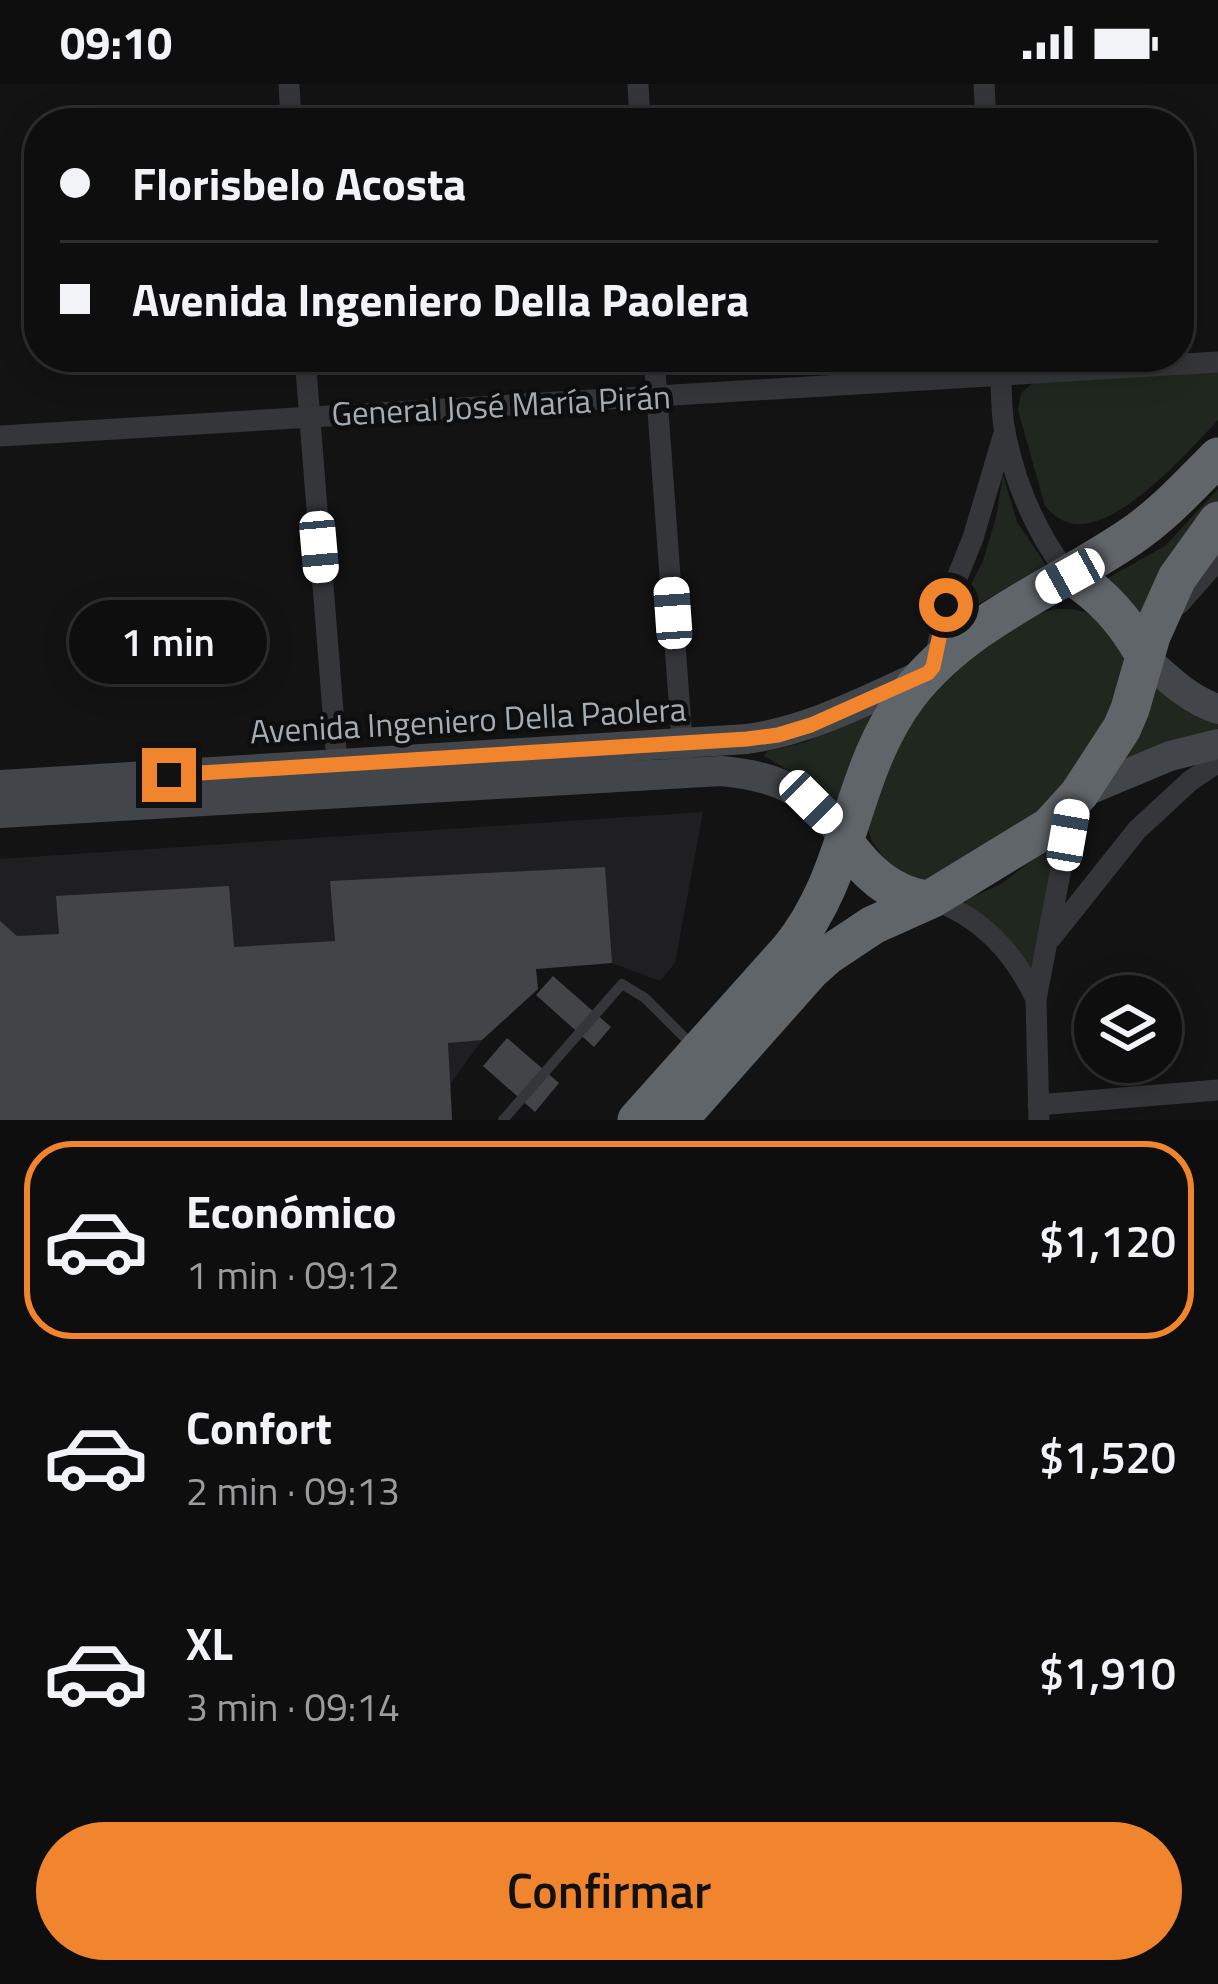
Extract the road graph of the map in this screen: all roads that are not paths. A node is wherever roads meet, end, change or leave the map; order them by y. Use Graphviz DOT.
graph roads {
  1 [pos="306,372"];
  2 [pos="655,372"];
  3 [pos="932,372"];
  4 [pos="1001,372"];
  5 [pos="656,396"];
  6 [pos="308,417"];
  7 [pos="1004,430"];
  8 [pos="0,436"];
  9 [pos="1218,457"];
  10 [pos="1218,521"];
  11 [pos="1218,560"];
  12 [pos="1070,575"];
  13 [pos="1146,649"];
  14 [pos="930,670"];
  15 [pos="1218,710"];
  16 [pos="1218,744"];
  17 [pos="683,758"];
  18 [pos="1218,762"];
  19 [pos="338,778"];
  20 [pos="0,789"];
  21 [pos="1077,796"];
  22 [pos="1,813"];
  23 [pos="845,841"];
  24 [pos="928,899"];
  25 [pos="1047,943"];
  26 [pos="1036,999"];
  27 [pos="699,1051"];
  28 [pos="1218,1090"];
  29 [pos="1039,1113"];
  30 [pos="503,1120"];
  31 [pos="637,1120"];
  32 [pos="678,1120"];
  1 -- 6 [label="street"];
  2 -- 5 [label="street"];
  3 -- 5 [label="street, General José María Pirán"];
  4 -- 7 [label="street"];
  5 -- 6 [label="street, General José María Pirán"];
  5 -- 17 [label="street"];
  6 -- 8 [label="street, General José María Pirán"];
  6 -- 19 [label="street"];
  7 -- 12 [label="street"];
  7 -- 14 [label="street"];
  9 -- 12 [label="highway"];
  10 -- 13 [label="highway"];
  11 -- 13 [label="street"];
  12 -- 13 [label="highway"];
  12 -- 14 [label="highway"];
  13 -- 15 [label="main road"];
  13 -- 21 [label="highway"];
  14 -- 17 [label="main road, Avenida Ingeniero Della Paolera"];
  14 -- 23 [label="highway"];
  16 -- 21 [label="main road"];
  17 -- 19 [label="main road, Avenida Ingeniero Della Paolera"];
  17 -- 23 [label="main road, Avenida Ingeniero Della Paolera"];
  18 -- 25 [label="street"];
  19 -- 20 [label="main road, Avenida Ingeniero Della Paolera"];
  19 -- 22 [label="main road, Avenida Ingeniero Della Paolera"];
  20 -- 22 [label="street"];
  21 -- 24 [label="highway"];
  21 -- 25 [label="street"];
  23 -- 24 [label="highway"];
  23 -- 27 [label="highway"];
  24 -- 26 [label="street"];
  24 -- 32 [label="highway"];
  25 -- 26 [label="street"];
  26 -- 29 [label="street"];
  27 -- 30 [label="lane"];
  27 -- 31 [label="highway"];
  28 -- 29 [label="street"];
}
